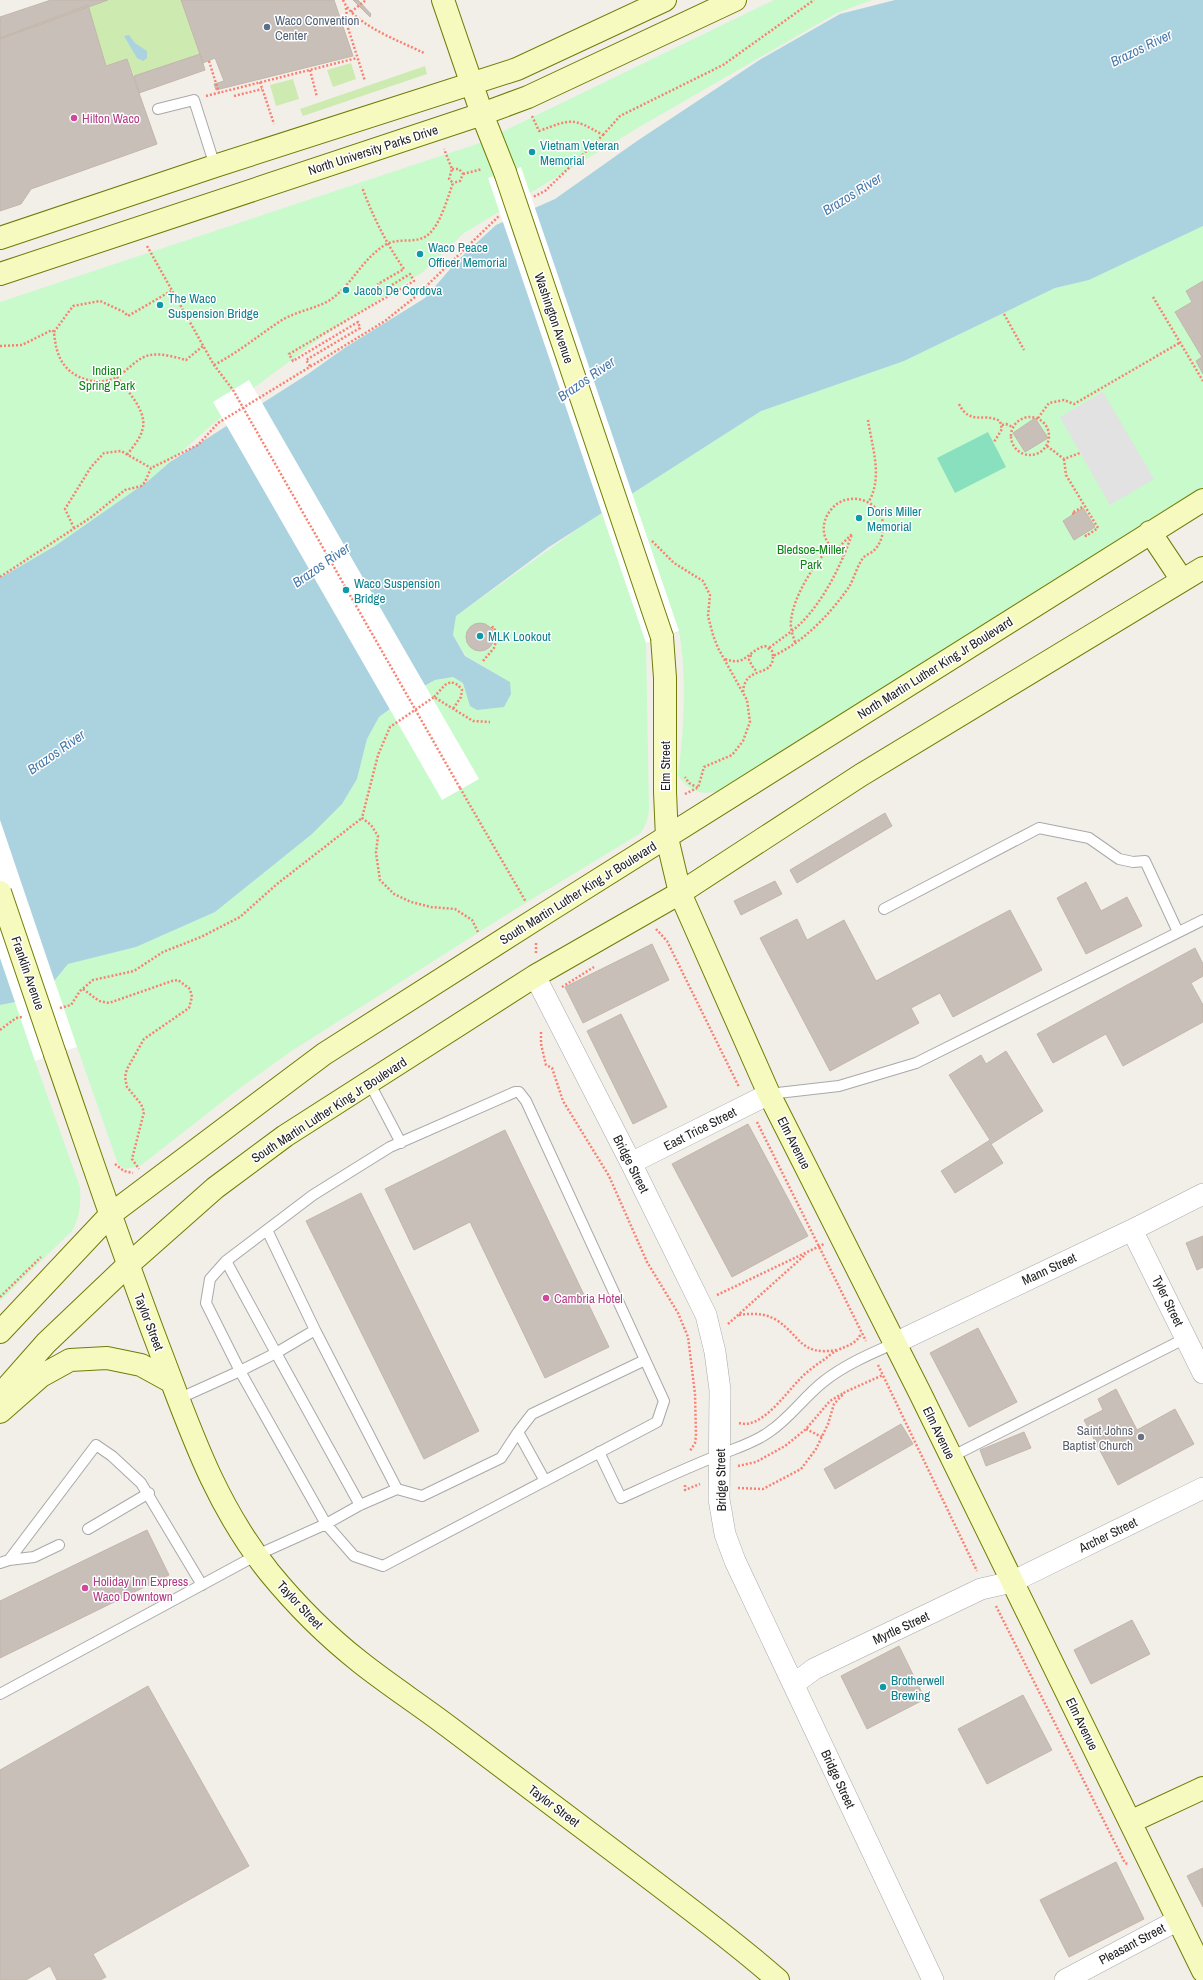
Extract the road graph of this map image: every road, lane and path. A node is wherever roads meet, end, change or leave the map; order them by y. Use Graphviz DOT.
graph roads {
  1 [pos="343,0"];
  2 [pos="366,0"];
  3 [pos="443,0"];
  4 [pos="665,0"];
  5 [pos="735,0"];
  6 [pos="814,0"];
  7 [pos="346,8"];
  8 [pos="352,12"];
  9 [pos="424,53"];
  10 [pos="357,58"];
  11 [pos="209,61"];
  12 [pos="310,70"];
  13 [pos="365,81"];
  14 [pos="260,82"];
  15 [pos="472,83"];
  16 [pos="262,89"];
  17 [pos="219,93"];
  18 [pos="234,96"];
  19 [pos="317,97"];
  20 [pos="194,100"];
  21 [pos="158,109"];
  22 [pos="482,114"];
  23 [pos="531,114"];
  24 [pos="274,124"];
  25 [pos="603,136"];
  26 [pos="444,148"];
  27 [pos="215,166"];
  28 [pos="452,169"];
  29 [pos="496,170"];
  30 [pos="463,174"];
  31 [pos="453,183"];
  32 [pos="362,187"];
  33 [pos="532,198"];
  34 [pos="501,215"];
  35 [pos="138,228"];
  36 [pos="0,238"];
  37 [pos="386,244"];
  38 [pos="0,274"];
  39 [pos="171,291"];
  40 [pos="1152,297"];
  41 [pos="1004,314"];
  42 [pos="54,332"];
  43 [pos="1180,342"];
  44 [pos="0,346"];
  45 [pos="203,346"];
  46 [pos="1024,350"];
  47 [pos="214,365"];
  48 [pos="310,366"];
  49 [pos="117,377"];
  50 [pos="1203,381"];
  51 [pos="959,404"];
  52 [pos="1038,418"];
  53 [pos="868,420"];
  54 [pos="1002,425"];
  55 [pos="1013,427"];
  56 [pos="994,442"];
  57 [pos="1047,446"];
  58 [pos="1080,452"];
  59 [pos="127,455"];
  60 [pos="1064,459"];
  61 [pos="151,468"];
  62 [pos="1203,500"];
  63 [pos="869,501"];
  64 [pos="1084,506"];
  65 [pos="1074,514"];
  66 [pos="74,528"];
  67 [pos="1150,532"];
  68 [pos="1085,534"];
  69 [pos="649,538"];
  70 [pos="830,547"];
  71 [pos="836,550"];
  72 [pos="844,556"];
  73 [pos="1203,568"];
  74 [pos="0,577"];
  75 [pos="1182,580"];
  76 [pos="491,629"];
  77 [pos="792,631"];
  78 [pos="662,637"];
  79 [pos="795,642"];
  80 [pos="769,648"];
  81 [pos="751,654"];
  82 [pos="774,656"];
  83 [pos="724,659"];
  84 [pos="483,661"];
  85 [pos="757,671"];
  86 [pos="743,692"];
  87 [pos="434,697"];
  88 [pos="453,709"];
  89 [pos="490,722"];
  90 [pos="682,772"];
  91 [pos="362,818"];
  92 [pos="667,838"];
  93 [pos="0,892"];
  94 [pos="680,893"];
  95 [pos="884,909"];
  96 [pos="536,919"];
  97 [pos="1203,920"];
  98 [pos="651,928"];
  99 [pos="485,929"];
  100 [pos="1178,932"];
  101 [pos="478,933"];
  102 [pos="472,937"];
  103 [pos="598,965"];
  104 [pos="535,976"];
  105 [pos="83,989"];
  106 [pos="546,997"];
  107 [pos="57,1008"];
  108 [pos="23,1017"];
  109 [pos="0,1030"];
  110 [pos="541,1044"];
  111 [pos="55,1054"];
  112 [pos="369,1082"];
  113 [pos="769,1094"];
  114 [pos="748,1105"];
  115 [pos="401,1143"];
  116 [pos="114,1161"];
  117 [pos="631,1163"];
  118 [pos="143,1168"];
  119 [pos="139,1170"];
  120 [pos="1203,1194"];
  121 [pos="111,1214"];
  122 [pos="267,1230"];
  123 [pos="1132,1230"];
  124 [pos="841,1236"];
  125 [pos="819,1246"];
  126 [pos="810,1250"];
  127 [pos="46,1252"];
  128 [pos="226,1261"];
  129 [pos="128,1266"];
  130 [pos="0,1298"];
  131 [pos="700,1303"];
  132 [pos="678,1314"];
  133 [pos="738,1315"];
  134 [pos="315,1330"];
  135 [pos="0,1332"];
  136 [pos="862,1333"];
  137 [pos="1186,1338"];
  138 [pos="712,1339"];
  139 [pos="895,1343"];
  140 [pos="836,1350"];
  141 [pos="276,1353"];
  142 [pos="872,1354"];
  143 [pos="691,1357"];
  144 [pos="645,1360"];
  145 [pos="240,1370"];
  146 [pos="1203,1373"];
  147 [pos="883,1375"];
  148 [pos="175,1391"];
  149 [pos="845,1392"];
  150 [pos="0,1395"];
  151 [pos="0,1412"];
  152 [pos="736,1421"];
  153 [pos="806,1429"];
  154 [pos="518,1432"];
  155 [pos="822,1437"];
  156 [pos="599,1452"];
  157 [pos="951,1457"];
  158 [pos="728,1461"];
  159 [pos="684,1470"];
  160 [pos="545,1481"];
  161 [pos="734,1488"];
  162 [pos="1203,1488"];
  163 [pos="397,1489"];
  164 [pos="685,1490"];
  165 [pos="149,1493"];
  166 [pos="360,1505"];
  167 [pos="326,1524"];
  168 [pos="88,1529"];
  169 [pos="59,1545"];
  170 [pos="257,1555"];
  171 [pos="4,1562"];
  172 [pos="1012,1582"];
  173 [pos="202,1585"];
  174 [pos="986,1588"];
  175 [pos="794,1684"];
  176 [pos="0,1694"];
  177 [pos="1203,1788"];
  178 [pos="1130,1822"];
  179 [pos="1132,1866"];
  180 [pos="1178,1920"];
  181 [pos="1203,1971"];
  182 [pos="778,1980"];
  183 [pos="933,1980"];
  184 [pos="1065,1980"];
  1 -- 7 [label="path"];
  2 -- 8 [label="path"];
  3 -- 15 [label="main road, Washington Avenue"];
  4 -- 15 [label="main road"];
  5 -- 22 [label="main road, North University Parks Drive"];
  6 -- 25 [label="path"];
  7 -- 8 [label="path"];
  7 -- 10 [label="path"];
  8 -- 9 [label="path"];
  10 -- 12 [label="path"];
  10 -- 13 [label="path"];
  11 -- 17 [label="path"];
  12 -- 14 [label="path"];
  12 -- 19 [label="path"];
  14 -- 16 [label="path"];
  14 -- 17 [label="path"];
  15 -- 22 [label="main road, Washington Avenue"];
  15 -- 27 [label="main road"];
  16 -- 18 [label="path"];
  16 -- 24 [label="path"];
  17 -- 20 [label="path"];
  20 -- 21 [label="lane"];
  20 -- 27 [label="lane"];
  22 -- 29 [label="main road, Washington Avenue"];
  22 -- 35 [label="main road, North University Parks Drive"];
  23 -- 25 [label="path"];
  25 -- 33 [label="path"];
  26 -- 28 [label="path"];
  27 -- 36 [label="main road"];
  28 -- 30 [label="path"];
  28 -- 31 [label="path"];
  29 -- 30 [label="path"];
  29 -- 78 [label="main road, Washington Avenue, bridge"];
  30 -- 31 [label="path"];
  31 -- 37 [label="path"];
  32 -- 37 [label="path"];
  34 -- 48 [label="path"];
  35 -- 38 [label="main road, North University Parks Drive"];
  35 -- 39 [label="path"];
  37 -- 47 [label="path"];
  37 -- 48 [label="path"];
  39 -- 42 [label="path"];
  39 -- 45 [label="path"];
  40 -- 43 [label="path"];
  41 -- 46 [label="path"];
  42 -- 44 [label="path"];
  42 -- 49 [label="path"];
  43 -- 50 [label="path"];
  43 -- 52 [label="path"];
  45 -- 47 [label="path"];
  45 -- 49 [label="path"];
  47 -- 96 [label="path, bridge"];
  48 -- 61 [label="path"];
  49 -- 59 [label="path"];
  51 -- 54 [label="path"];
  52 -- 55 [label="path"];
  52 -- 57 [label="path"];
  53 -- 63 [label="path"];
  54 -- 55 [label="path"];
  54 -- 56 [label="path"];
  55 -- 57 [label="path"];
  57 -- 60 [label="path"];
  58 -- 60 [label="path"];
  59 -- 61 [label="path"];
  59 -- 66 [label="path"];
  60 -- 64 [label="path"];
  61 -- 66 [label="path"];
  62 -- 67 [label="main road, North Martin Luther King Jr Boulevard"];
  63 -- 70 [label="path"];
  63 -- 79 [label="path"];
  64 -- 65 [label="path"];
  64 -- 68 [label="path"];
  66 -- 74 [label="path"];
  67 -- 75 [label="main road"];
  67 -- 92 [label="main road, North Martin Luther King Jr Boulevard"];
  69 -- 83 [label="path"];
  70 -- 71 [label="path"];
  70 -- 77 [label="path"];
  71 -- 72 [label="path"];
  71 -- 72 [label="path"];
  72 -- 77 [label="path"];
  73 -- 75 [label="main road"];
  75 -- 94 [label="main road"];
  76 -- 84 [label="path"];
  77 -- 79 [label="path"];
  77 -- 80 [label="path"];
  78 -- 92 [label="main road, Elm Street"];
  79 -- 82 [label="path"];
  80 -- 81 [label="path"];
  80 -- 82 [label="path"];
  81 -- 83 [label="path"];
  81 -- 85 [label="path"];
  82 -- 85 [label="path"];
  83 -- 86 [label="path"];
  85 -- 86 [label="path"];
  86 -- 90 [label="path"];
  87 -- 88 [label="path"];
  87 -- 88 [label="path"];
  87 -- 91 [label="path"];
  88 -- 89 [label="path"];
  91 -- 101 [label="path"];
  91 -- 105 [label="path"];
  92 -- 94 [label="main road, Elm Street"];
  92 -- 96 [label="main road, South Martin Luther King Jr Boulevard"];
  93 -- 111 [label="main road, Franklin Avenue, bridge"];
  94 -- 104 [label="main road, South Martin Luther King Jr Boulevard"];
  94 -- 113 [label="main road, Elm Avenue"];
  95 -- 100 [label="lane"];
  96 -- 121 [label="main road, South Martin Luther King Jr Boulevard"];
  97 -- 100 [label="lane"];
  98 -- 114 [label="path"];
  99 -- 101 [label="path"];
  100 -- 113 [label="lane"];
  101 -- 102 [label="path"];
  103 -- 106 [label="path"];
  104 -- 106 [label="street, Bridge Street"];
  104 -- 112 [label="main road, South Martin Luther King Jr Boulevard"];
  105 -- 107 [label="path"];
  105 -- 119 [label="path"];
  106 -- 117 [label="street, Bridge Street"];
  108 -- 109 [label="path"];
  110 -- 132 [label="path"];
  111 -- 121 [label="main road, Taylor Street"];
  112 -- 115 [label="lane"];
  112 -- 129 [label="main road, South Martin Luther King Jr Boulevard"];
  113 -- 114 [label="street, East Trice Street"];
  113 -- 124 [label="main road, Elm Avenue"];
  114 -- 117 [label="street, East Trice Street"];
  114 -- 125 [label="path"];
  115 -- 122 [label="lane"];
  115 -- 144 [label="lane"];
  116 -- 119 [label="path"];
  117 -- 131 [label="street, Bridge Street"];
  118 -- 119 [label="path"];
  120 -- 123 [label="street, Mann Street"];
  121 -- 129 [label="main road, Taylor Street"];
  121 -- 135 [label="main road, South Martin Luther King Jr Boulevard"];
  122 -- 128 [label="lane"];
  122 -- 134 [label="lane"];
  123 -- 137 [label="street, Tyler Street"];
  123 -- 139 [label="street, Mann Street"];
  124 -- 125 [label="path"];
  124 -- 139 [label="main road, Elm Avenue"];
  125 -- 126 [label="path"];
  125 -- 136 [label="path"];
  126 -- 131 [label="path"];
  126 -- 133 [label="path"];
  127 -- 130 [label="path"];
  128 -- 141 [label="lane"];
  128 -- 145 [label="lane"];
  129 -- 148 [label="main road, Taylor Street"];
  129 -- 150 [label="main road, South Martin Luther King Jr Boulevard"];
  131 -- 132 [label="path"];
  131 -- 138 [label="street, Bridge Street"];
  132 -- 143 [label="path"];
  133 -- 138 [label="path"];
  133 -- 140 [label="path"];
  134 -- 141 [label="lane"];
  134 -- 163 [label="lane"];
  136 -- 140 [label="path"];
  136 -- 142 [label="path"];
  137 -- 146 [label="street, Tyler Street"];
  137 -- 157 [label="lane"];
  138 -- 143 [label="path"];
  138 -- 158 [label="street, Bridge Street"];
  139 -- 142 [label="lane"];
  139 -- 157 [label="main road, Elm Avenue"];
  140 -- 152 [label="path"];
  141 -- 145 [label="lane"];
  141 -- 166 [label="lane"];
  142 -- 147 [label="path"];
  142 -- 158 [label="lane"];
  143 -- 159 [label="path"];
  144 -- 154 [label="lane"];
  144 -- 156 [label="lane"];
  145 -- 148 [label="lane"];
  145 -- 167 [label="lane"];
  147 -- 149 [label="path"];
  147 -- 174 [label="path"];
  148 -- 151 [label="main road"];
  148 -- 170 [label="main road, Taylor Street"];
  149 -- 153 [label="path"];
  149 -- 155 [label="path"];
  153 -- 155 [label="path"];
  153 -- 158 [label="path"];
  154 -- 160 [label="lane"];
  154 -- 163 [label="lane"];
  155 -- 161 [label="path"];
  156 -- 159 [label="lane"];
  156 -- 160 [label="lane"];
  157 -- 172 [label="main road, Elm Avenue"];
  158 -- 159 [label="lane"];
  158 -- 175 [label="street, Bridge Street"];
  159 -- 164 [label="path"];
  160 -- 167 [label="lane"];
  162 -- 172 [label="street, Archer Street"];
  163 -- 166 [label="lane"];
  165 -- 168 [label="lane"];
  165 -- 171 [label="lane"];
  165 -- 173 [label="lane"];
  166 -- 167 [label="lane"];
  167 -- 170 [label="lane"];
  169 -- 171 [label="lane"];
  170 -- 173 [label="lane"];
  170 -- 182 [label="main road, Taylor Street"];
  172 -- 174 [label="street, Myrtle Street"];
  172 -- 178 [label="main road, Elm Avenue"];
  173 -- 176 [label="lane"];
  174 -- 175 [label="street, Myrtle Street"];
  174 -- 179 [label="path"];
  175 -- 183 [label="street, Bridge Street"];
  177 -- 178 [label="main road"];
  178 -- 180 [label="main road, Elm Avenue"];
  180 -- 181 [label="main road, Elm Avenue"];
  180 -- 184 [label="street, Pleasant Street"];
}
